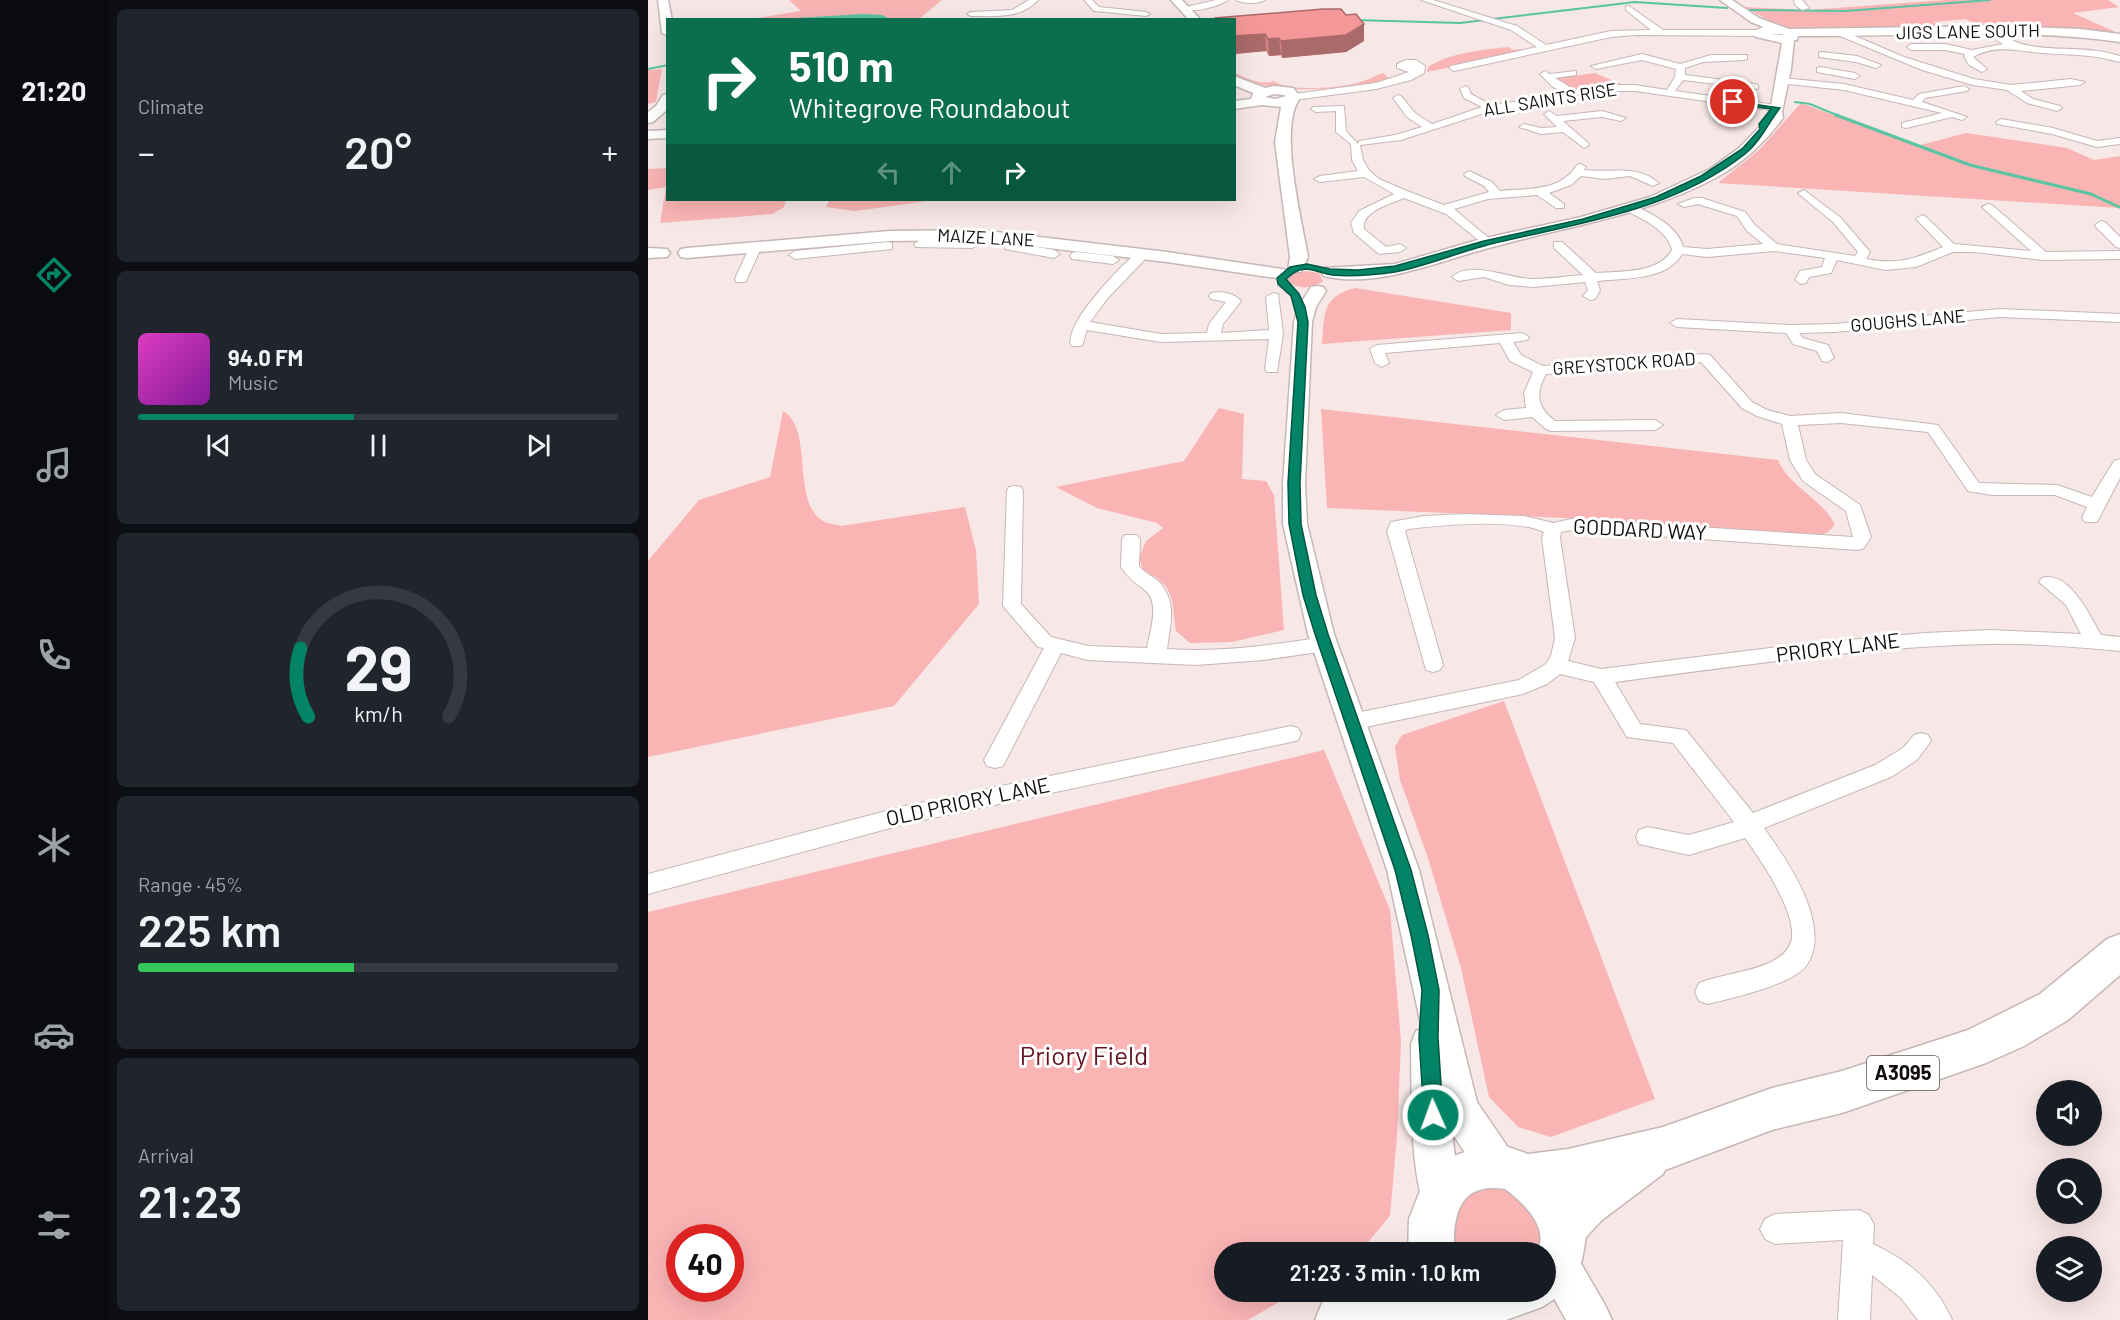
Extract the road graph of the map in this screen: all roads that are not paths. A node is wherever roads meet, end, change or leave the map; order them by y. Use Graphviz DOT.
graph roads {
  1 [pos="663,0"];
  2 [pos="1034,0"];
  3 [pos="1088,0"];
  4 [pos="1176,0"];
  5 [pos="1224,0"];
  6 [pos="1240,0"];
  7 [pos="1261,0"];
  8 [pos="1425,0"];
  9 [pos="1725,0"];
  10 [pos="1798,0"];
  11 [pos="1629,8"];
  12 [pos="1805,8"];
  13 [pos="1097,9"];
  14 [pos="1186,9"];
  15 [pos="967,14"];
  16 [pos="1148,14"];
  17 [pos="1086,15"];
  18 [pos="1194,18"];
  19 [pos="666,20"];
  20 [pos="1755,20"];
  21 [pos="1987,31"];
  22 [pos="1661,32"];
  23 [pos="1843,34"];
  24 [pos="1562,37"];
  25 [pos="1777,37"];
  26 [pos="2118,38"];
  27 [pos="1572,42"];
  28 [pos="2014,45"];
  29 [pos="1911,47"];
  30 [pos="1544,48"];
  31 [pos="1972,53"];
  32 [pos="1822,55"];
  33 [pos="1743,57"];
  34 [pos="2120,59"];
  35 [pos="1827,65"];
  36 [pos="1876,65"];
  37 [pos="1891,66"];
  38 [pos="1454,68"];
  39 [pos="1982,69"];
  40 [pos="1411,72"];
  41 [pos="1681,72"];
  42 [pos="1573,73"];
  43 [pos="1611,73"];
  44 [pos="1856,76"];
  45 [pos="1237,81"];
  46 [pos="1782,81"];
  47 [pos="2080,82"];
  48 [pos="1755,87"];
  49 [pos="1844,87"];
  50 [pos="2010,88"];
  51 [pos="1465,89"];
  52 [pos="1964,89"];
  53 [pos="1574,93"];
  54 [pos="1669,93"];
  55 [pos="1878,96"];
  56 [pos="1276,98"];
  57 [pos="1398,98"];
  58 [pos="666,101"];
  59 [pos="1536,102"];
  60 [pos="1916,103"];
  61 [pos="1236,104"];
  62 [pos="1856,104"];
  63 [pos="1490,108"];
  64 [pos="2057,108"];
  65 [pos="1316,109"];
  66 [pos="1776,110"];
  67 [pos="1621,118"];
  68 [pos="648,119"];
  69 [pos="1554,119"];
  70 [pos="2001,122"];
  71 [pos="1906,125"];
  72 [pos="1430,127"];
  73 [pos="1524,127"];
  74 [pos="1565,129"];
  75 [pos="666,134"];
  76 [pos="648,135"];
  77 [pos="2119,141"];
  78 [pos="1357,143"];
  79 [pos="1584,145"];
  80 [pos="1368,173"];
  81 [pos="1469,174"];
  82 [pos="1320,178"];
  83 [pos="1653,183"];
  84 [pos="1539,191"];
  85 [pos="1804,193"];
  86 [pos="1403,194"];
  87 [pos="1497,195"];
  88 [pos="1684,204"];
  89 [pos="1560,206"];
  90 [pos="1988,207"];
  91 [pos="1629,208"];
  92 [pos="1444,209"];
  93 [pos="1922,219"];
  94 [pos="2102,225"];
  95 [pos="945,239"];
  96 [pos="1487,243"];
  97 [pos="859,244"];
  98 [pos="920,244"];
  99 [pos="972,244"];
  100 [pos="2120,244"];
  101 [pos="1036,245"];
  102 [pos="888,246"];
  103 [pos="1009,246"];
  104 [pos="1558,246"];
  105 [pos="755,248"];
  106 [pos="1400,248"];
  107 [pos="1774,248"];
  108 [pos="1951,248"];
  109 [pos="1678,250"];
  110 [pos="687,253"];
  111 [pos="1054,254"];
  112 [pos="1143,254"];
  113 [pos="795,255"];
  114 [pos="1102,255"];
  115 [pos="2120,255"];
  116 [pos="1076,256"];
  117 [pos="2043,256"];
  118 [pos="1833,257"];
  119 [pos="1858,262"];
  120 [pos="1458,277"];
  121 [pos="1591,277"];
  122 [pos="741,279"];
  123 [pos="1801,280"];
  124 [pos="1307,281"];
  125 [pos="1216,296"];
  126 [pos="1590,296"];
  127 [pos="1273,297"];
  128 [pos="2120,318"];
  129 [pos="1677,323"];
  130 [pos="1082,325"];
  131 [pos="1790,329"];
  132 [pos="1276,334"];
  133 [pos="1522,337"];
  134 [pos="1213,338"];
  135 [pos="1504,338"];
  136 [pos="1077,343"];
  137 [pos="1827,358"];
  138 [pos="1382,363"];
  139 [pos="1272,369"];
  140 [pos="1541,370"];
  141 [pos="1536,412"];
  142 [pos="1504,415"];
  143 [pos="1789,421"];
  144 [pos="1655,425"];
  145 [pos="2120,464"];
  146 [pos="1016,491"];
  147 [pos="1553,529"];
  148 [pos="1131,539"];
  149 [pos="2048,582"];
  150 [pos="2094,641"];
  151 [pos="1325,644"];
  152 [pos="2120,644"];
  153 [pos="1055,645"];
  154 [pos="1156,655"];
  155 [pos="1432,665"];
  156 [pos="1558,666"];
  157 [pos="1601,676"];
  158 [pos="1351,722"];
  159 [pos="1292,734"];
  160 [pos="1922,741"];
  161 [pos="995,760"];
  162 [pos="1751,825"];
  163 [pos="1647,837"];
  164 [pos="648,884"];
  165 [pos="2120,951"];
  166 [pos="1431,990"];
  167 [pos="1708,992"];
  168 [pos="1663,1149"];
  169 [pos="1511,1171"];
  170 [pos="1775,1229"];
  171 [pos="1429,1235"];
  172 [pos="1561,1249"];
  173 [pos="1858,1253"];
  174 [pos="1363,1302"];
  175 [pos="1438,1302"];
  176 [pos="1466,1302"];
  177 [pos="1515,1317"];
  178 [pos="1339,1320"];
  179 [pos="1383,1320"];
  180 [pos="1590,1320"];
  181 [pos="1854,1320"];
  182 [pos="1936,1320"];
  1 -- 19 [label="street"];
  2 -- 15 [label="street"];
  3 -- 13 [label="street"];
  4 -- 14 [label="street"];
  5 -- 14 [label="street"];
  6 -- 7 [label="street"];
  8 -- 30 [label="street"];
  9 -- 20 [label="street"];
  10 -- 12 [label="street"];
  11 -- 22 [label="street"];
  13 -- 16 [label="street"];
  13 -- 17 [label="street"];
  14 -- 18 [label="street"];
  20 -- 25 [label="street"];
  20 -- 25 [label="street"];
  21 -- 23 [label="street, JIGS LANE SOUTH"];
  21 -- 26 [label="street, JIGS LANE SOUTH"];
  21 -- 28 [label="street"];
  22 -- 25 [label="street, JIGS LANE SOUTH"];
  22 -- 27 [label="street, JIGS LANE SOUTH"];
  23 -- 25 [label="street, JIGS LANE SOUTH"];
  23 -- 50 [label="street"];
  24 -- 27 [label="street"];
  25 -- 46 [label="street"];
  27 -- 30 [label="street, JIGS LANE SOUTH"];
  28 -- 31 [label="street"];
  28 -- 34 [label="street"];
  29 -- 31 [label="street"];
  30 -- 38 [label="street, JIGS LANE SOUTH"];
  31 -- 39 [label="street"];
  32 -- 35 [label="street"];
  33 -- 41 [label="street"];
  35 -- 36 [label="street"];
  35 -- 44 [label="street"];
  36 -- 37 [label="street"];
  36 -- 44 [label="street"];
  40 -- 56 [label="street"];
  41 -- 43 [label="street"];
  41 -- 48 [label="street"];
  41 -- 54 [label="street"];
  42 -- 53 [label="street"];
  44 -- 49 [label="street"];
  45 -- 56 [label="street"];
  46 -- 49 [label="street"];
  46 -- 66 [label="street"];
  47 -- 50 [label="street"];
  49 -- 55 [label="street"];
  50 -- 64 [label="street"];
  51 -- 63 [label="street"];
  52 -- 60 [label="street"];
  53 -- 54 [label="street, ALL SAINTS RISE"];
  53 -- 59 [label="street, ALL SAINTS RISE"];
  54 -- 66 [label="street, ALL SAINTS RISE"];
  55 -- 60 [label="street"];
  55 -- 62 [label="street"];
  56 -- 61 [label="street"];
  56 -- 124 [label="street"];
  57 -- 72 [label="street"];
  58 -- 68 [label="street"];
  59 -- 63 [label="street, ALL SAINTS RISE"];
  59 -- 69 [label="street"];
  60 -- 71 [label="street"];
  63 -- 72 [label="street, ALL SAINTS RISE"];
  65 -- 78 [label="street"];
  66 -- 91 [label="street"];
  67 -- 69 [label="street"];
  69 -- 74 [label="street"];
  70 -- 77 [label="street"];
  72 -- 78 [label="street, ALL SAINTS RISE"];
  73 -- 74 [label="street"];
  74 -- 79 [label="street"];
  75 -- 76 [label="street"];
  78 -- 80 [label="street"];
  80 -- 82 [label="street"];
  80 -- 86 [label="street"];
  81 -- 87 [label="street"];
  83 -- 84 [label="street"];
  84 -- 87 [label="street"];
  84 -- 89 [label="street"];
  85 -- 119 [label="street"];
  86 -- 92 [label="street"];
  86 -- 106 [label="street"];
  87 -- 92 [label="street"];
  88 -- 107 [label="street"];
  90 -- 117 [label="street"];
  91 -- 96 [label="street"];
  91 -- 109 [label="street"];
  92 -- 96 [label="street"];
  93 -- 108 [label="street"];
  94 -- 100 [label="street"];
  95 -- 97 [label="street, MAIZE LANE"];
  95 -- 98 [label="street"];
  95 -- 99 [label="street"];
  95 -- 101 [label="street, MAIZE LANE"];
  96 -- 124 [label="street"];
  97 -- 102 [label="street"];
  97 -- 105 [label="street, MAIZE LANE"];
  97 -- 113 [label="street"];
  101 -- 103 [label="street"];
  101 -- 111 [label="street"];
  101 -- 114 [label="street, MAIZE LANE"];
  104 -- 121 [label="street"];
  105 -- 110 [label="street, MAIZE LANE"];
  105 -- 122 [label="street"];
  107 -- 109 [label="street"];
  107 -- 118 [label="street"];
  108 -- 117 [label="street"];
  108 -- 119 [label="street"];
  109 -- 121 [label="street"];
  112 -- 114 [label="street, MAIZE LANE"];
  112 -- 124 [label="street, MAIZE LANE"];
  112 -- 130 [label="street"];
  114 -- 116 [label="street"];
  115 -- 117 [label="street"];
  118 -- 119 [label="street"];
  118 -- 123 [label="street"];
  120 -- 121 [label="street"];
  121 -- 126 [label="street"];
  124 -- 151 [label="street"];
  125 -- 134 [label="street"];
  127 -- 132 [label="street"];
  128 -- 131 [label="street, GOUGHS LANE"];
  129 -- 131 [label="street, GOUGHS LANE"];
  130 -- 134 [label="street"];
  130 -- 136 [label="street"];
  131 -- 137 [label="street"];
  132 -- 134 [label="street"];
  132 -- 139 [label="street"];
  133 -- 135 [label="street"];
  135 -- 138 [label="street"];
  135 -- 140 [label="street, GREYSTOCK ROAD"];
  140 -- 141 [label="street"];
  140 -- 143 [label="street, GREYSTOCK ROAD"];
  141 -- 142 [label="street"];
  141 -- 144 [label="street"];
  143 -- 145 [label="street"];
  143 -- 147 [label="street, GODDARD WAY"];
  146 -- 153 [label="street"];
  147 -- 155 [label="street"];
  147 -- 156 [label="street, GODDARD WAY"];
  148 -- 154 [label="street"];
  149 -- 150 [label="street"];
  150 -- 152 [label="street, PRIORY LANE"];
  150 -- 157 [label="street, PRIORY LANE"];
  151 -- 154 [label="street"];
  151 -- 158 [label="street"];
  153 -- 154 [label="street"];
  153 -- 161 [label="street"];
  156 -- 157 [label="street, PRIORY LANE"];
  156 -- 158 [label="street"];
  157 -- 162 [label="street"];
  158 -- 166 [label="street"];
  159 -- 164 [label="street, OLD PRIORY LANE"];
  160 -- 162 [label="street"];
  162 -- 163 [label="street"];
  162 -- 167 [label="street"];
  165 -- 168 [label="main road, A3095"];
  166 -- 169 [label="street"];
  166 -- 171 [label="street"];
  168 -- 169 [label="main road, A3095"];
  168 -- 172 [label="main road, A3095"];
  169 -- 171 [label="main road"];
  169 -- 172 [label="main road"];
  170 -- 173 [label="street"];
  172 -- 177 [label="main road"];
  172 -- 180 [label="street"];
  173 -- 181 [label="street"];
  173 -- 182 [label="street"];
  174 -- 178 [label="main road"];
  175 -- 179 [label="main road"];
  176 -- 177 [label="main road"];
}
